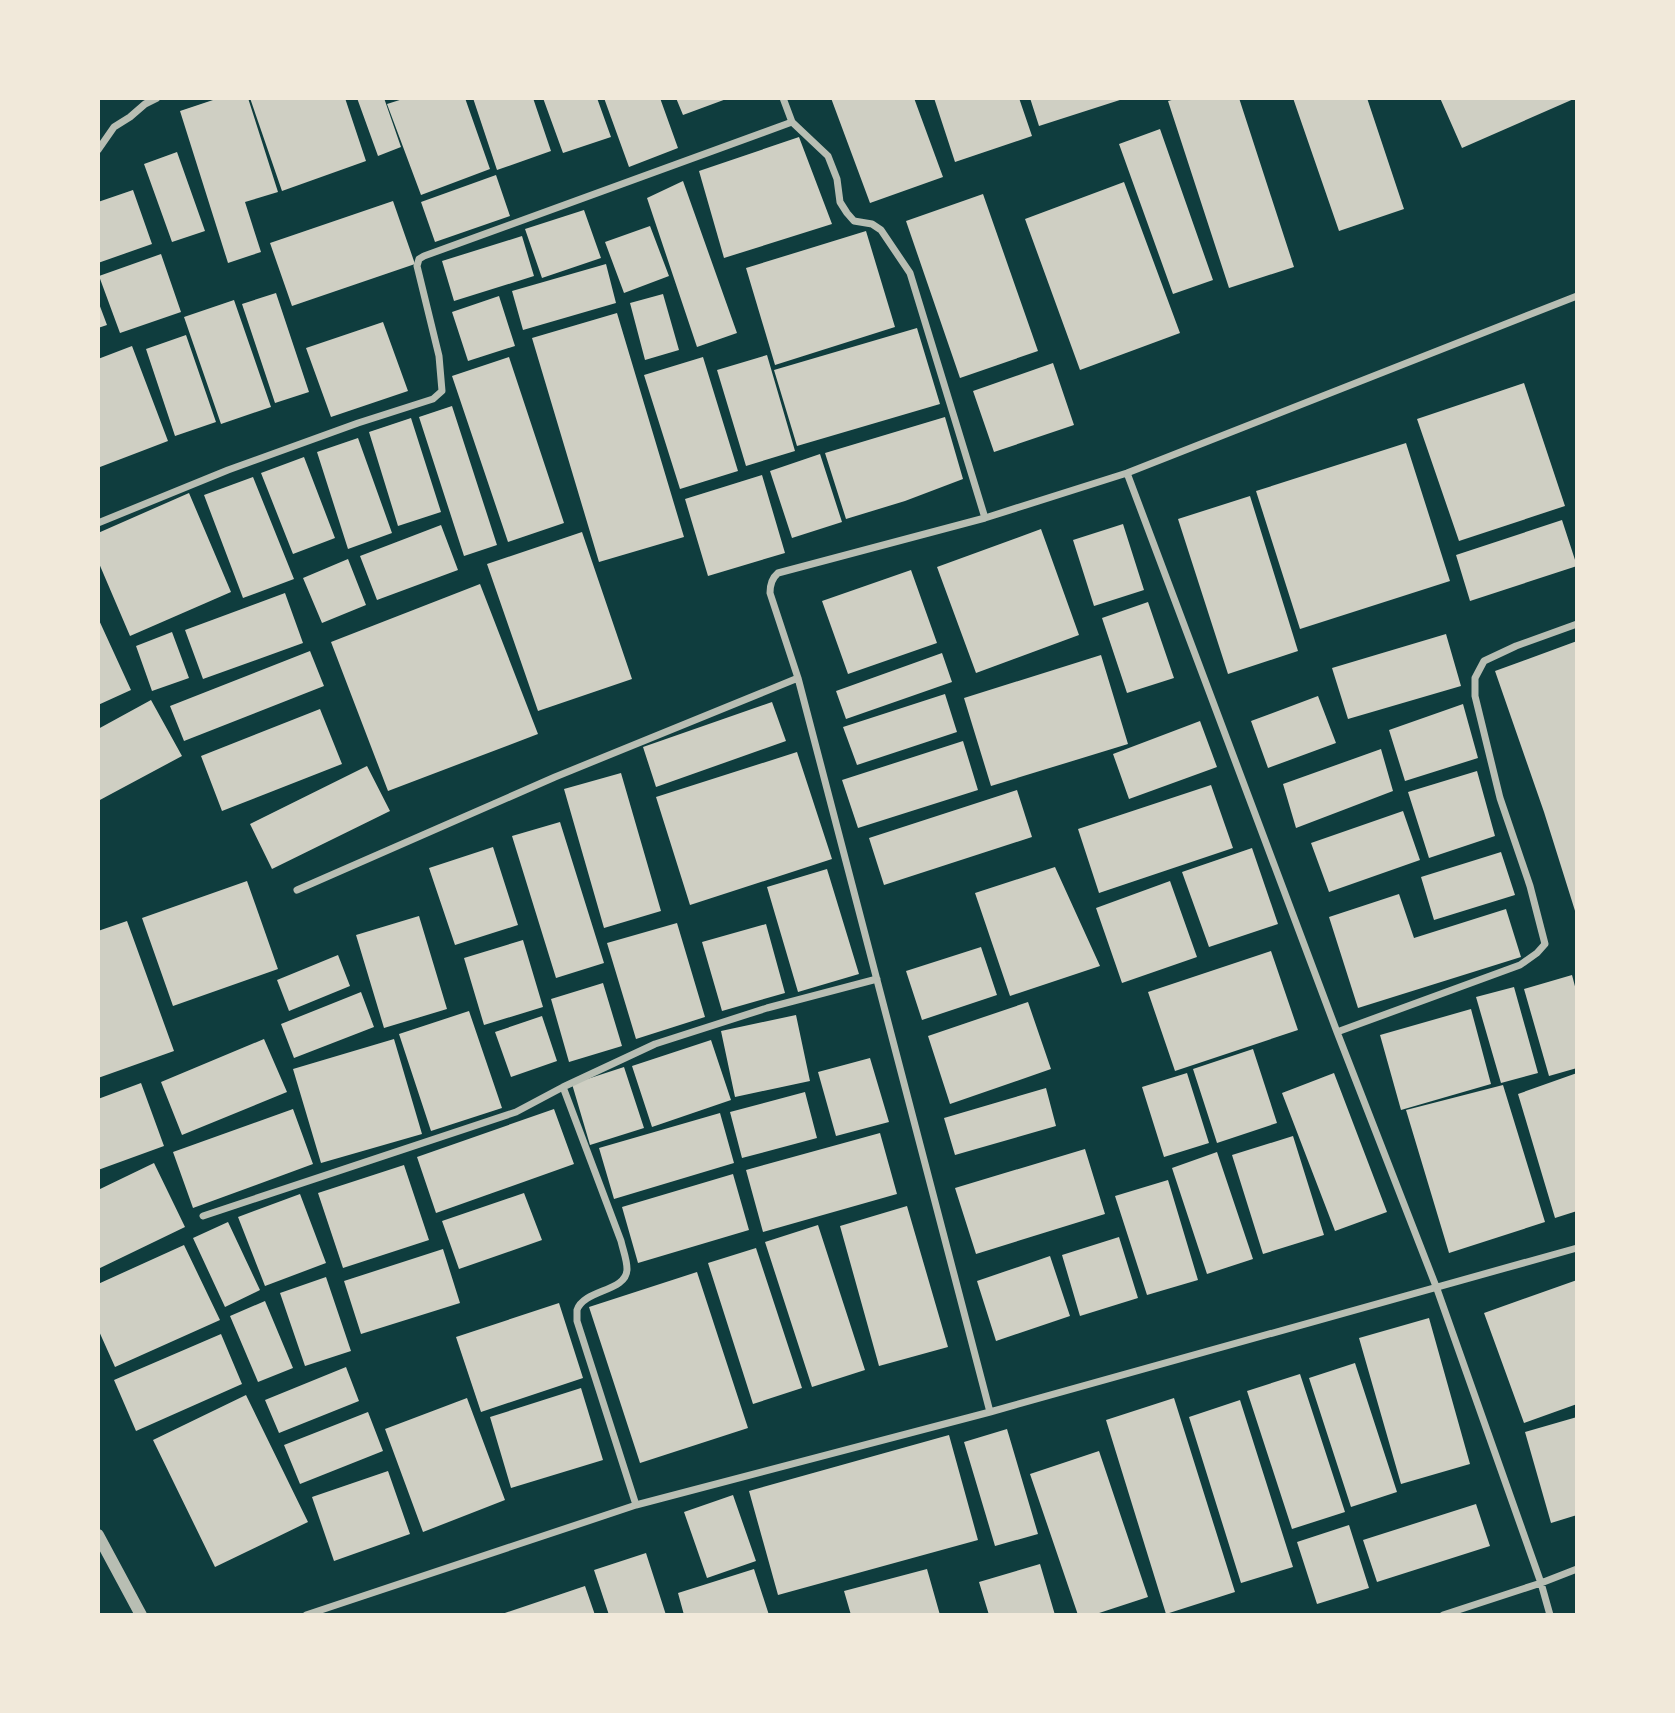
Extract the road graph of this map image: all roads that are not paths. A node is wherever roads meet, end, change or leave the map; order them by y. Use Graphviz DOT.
graph roads {
  1 [pos="157,98"];
  2 [pos="783,98"];
  3 [pos="792,122"];
  4 [pos="98,150"];
  5 [pos="1577,296"];
  6 [pos="1127,473"];
  7 [pos="985,518"];
  8 [pos="98,523"];
  9 [pos="1577,624"];
  10 [pos="799,678"];
  11 [pos="297,890"];
  12 [pos="877,979"];
  13 [pos="1337,1032"];
  14 [pos="563,1087"];
  15 [pos="203,1216"];
  16 [pos="1577,1248"];
  17 [pos="1437,1289"];
  18 [pos="990,1412"];
  19 [pos="636,1505"];
  20 [pos="98,1535"];
  21 [pos="1577,1569"];
  22 [pos="1541,1583"];
  23 [pos="141,1615"];
  24 [pos="306,1615"];
  25 [pos="1443,1615"];
  26 [pos="1550,1615"];
  1 -- 4 [label="street"];
  2 -- 3 [label="street"];
  3 -- 7 [label="street"];
  3 -- 8 [label="street"];
  5 -- 6 [label="street"];
  6 -- 7 [label="street"];
  6 -- 13 [label="street"];
  7 -- 10 [label="street"];
  9 -- 13 [label="street"];
  10 -- 11 [label="street"];
  10 -- 12 [label="street"];
  12 -- 14 [label="street"];
  12 -- 18 [label="street"];
  13 -- 17 [label="street"];
  14 -- 15 [label="street"];
  14 -- 19 [label="street"];
  16 -- 17 [label="street"];
  17 -- 18 [label="street"];
  17 -- 22 [label="street"];
  18 -- 19 [label="street"];
  19 -- 24 [label="street"];
  20 -- 23 [label="street"];
  21 -- 22 [label="street"];
  22 -- 25 [label="street"];
  22 -- 26 [label="street"];
}
